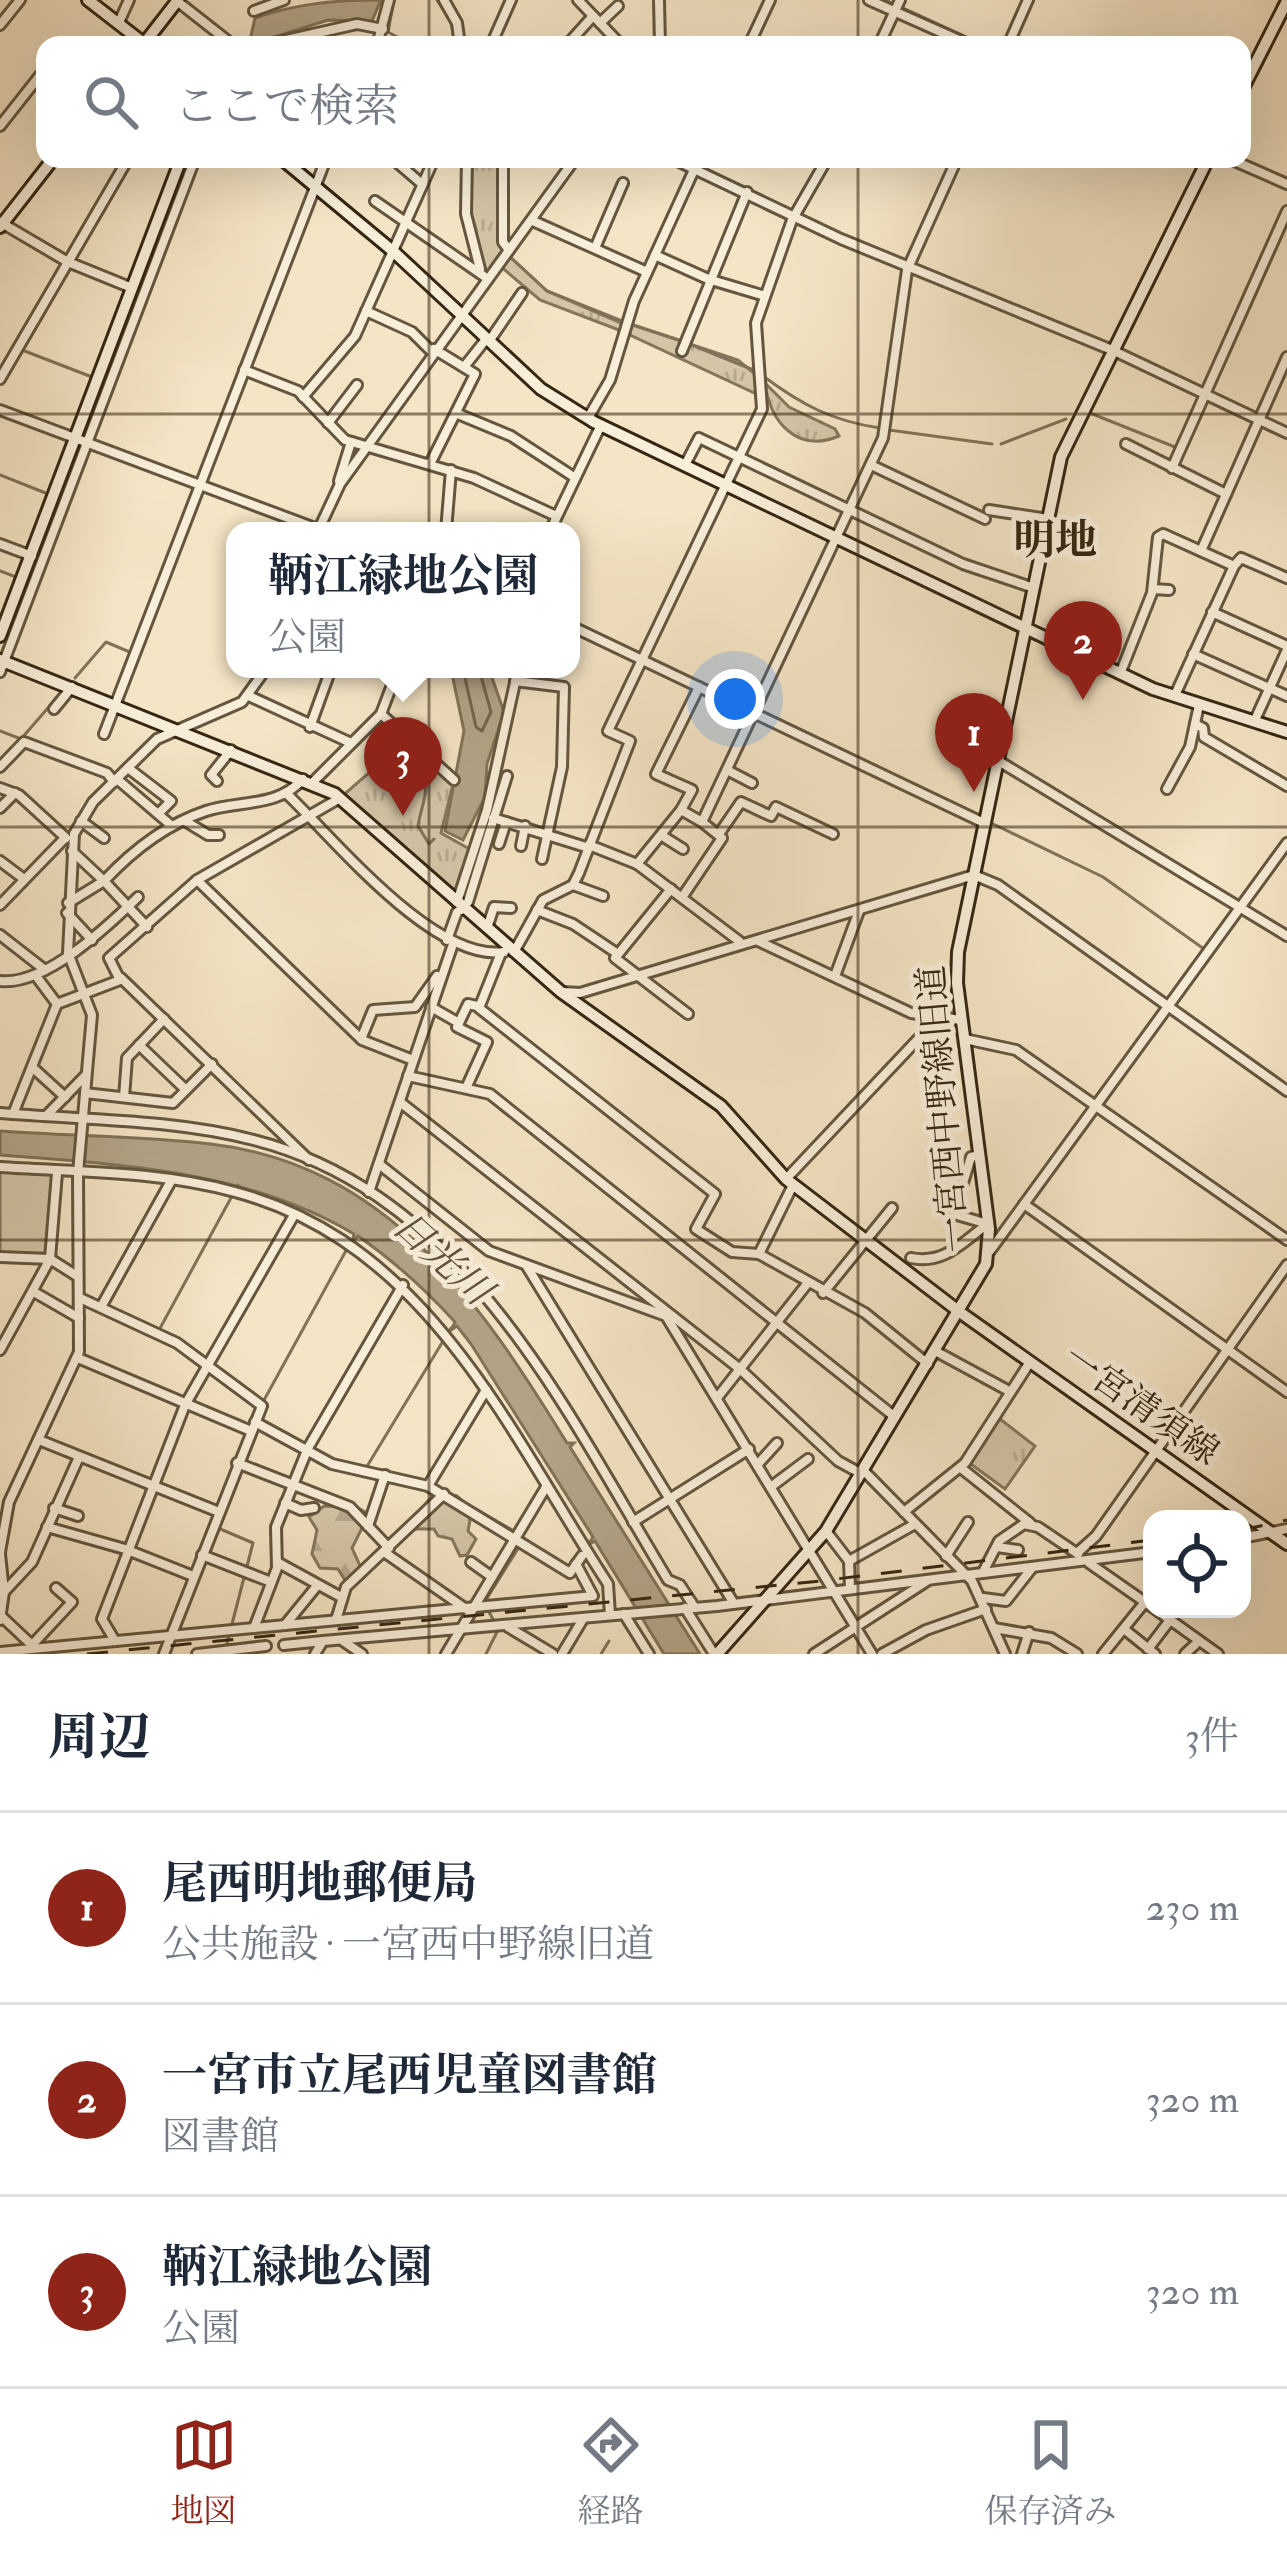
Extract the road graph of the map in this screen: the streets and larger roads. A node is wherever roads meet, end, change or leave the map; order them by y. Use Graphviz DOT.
graph roads {
  1 [pos="20,0"];
  2 [pos="88,0"];
  3 [pos="129,0"];
  4 [pos="177,0"];
  5 [pos="284,0"];
  6 [pos="389,0"];
  7 [pos="443,0"];
  8 [pos="511,0"];
  9 [pos="578,0"];
  10 [pos="659,0"];
  11 [pos="770,0"];
  12 [pos="869,0"];
  13 [pos="899,0"];
  14 [pos="1028,0"];
  15 [pos="1287,1"];
  16 [pos="618,6"];
  17 [pos="254,11"];
  18 [pos="894,11"];
  19 [pos="120,20"];
  20 [pos="596,20"];
  21 [pos="0,26"];
  22 [pos="383,29"];
  23 [pos="136,36"];
  24 [pos="150,36"];
  25 [pos="222,36"];
  26 [pos="303,36"];
  27 [pos="380,36"];
  28 [pos="459,36"];
  29 [pos="495,36"];
  30 [pos="577,36"];
  31 [pos="612,36"];
  32 [pos="660,36"];
  33 [pos="753,36"];
  34 [pos="883,36"];
  35 [pos="950,36"];
  36 [pos="1012,36"];
  37 [pos="1251,72"];
  38 [pos="36,80"];
  39 [pos="0,126"];
  40 [pos="46,168"];
  41 [pos="123,168"];
  42 [pos="179,168"];
  43 [pos="191,168"];
  44 [pos="293,168"];
  45 [pos="322,168"];
  46 [pos="403,168"];
  47 [pos="430,168"];
  48 [pos="467,168"];
  49 [pos="503,168"];
  50 [pos="569,168"];
  51 [pos="694,168"];
  52 [pos="703,168"];
  53 [pos="822,168"];
  54 [pos="953,168"];
  55 [pos="1203,168"];
  56 [pos="1251,168"];
  57 [pos="623,183"];
  58 [pos="422,184"];
  59 [pos="1287,184"];
  60 [pos="315,185"];
  61 [pos="747,192"];
  62 [pos="375,201"];
  63 [pos="1287,211"];
  64 [pos="795,214"];
  65 [pos="532,220"];
  66 [pos="1,224"];
  67 [pos="404,224"];
  68 [pos="594,248"];
  69 [pos="509,250"];
  70 [pos="394,253"];
  71 [pos="655,256"];
  72 [pos="68,262"];
  73 [pos="909,265"];
  74 [pos="647,272"];
  75 [pos="488,279"];
  76 [pos="708,279"];
  77 [pos="132,288"];
  78 [pos="522,293"];
  79 [pos="765,296"];
  80 [pos="366,311"];
  81 [pos="460,313"];
  82 [pos="488,339"];
  83 [pos="433,350"];
  84 [pos="1112,350"];
  85 [pos="682,351"];
  86 [pos="1287,357"];
  87 [pos="464,367"];
  88 [pos="244,370"];
  89 [pos="1283,378"];
  90 [pos="0,379"];
  91 [pos="357,385"];
  92 [pos="1204,396"];
  93 [pos="303,397"];
  94 [pos="0,410"];
  95 [pos="458,414"];
  96 [pos="588,418"];
  97 [pos="1258,420"];
  98 [pos="328,423"];
  99 [pos="601,425"];
  100 [pos="1287,434"];
  101 [pos="425,439"];
  102 [pos="82,441"];
  103 [pos="351,442"];
  104 [pos="1126,444"];
  105 [pos="368,446"];
  106 [pos="440,446"];
  107 [pos="740,458"];
  108 [pos="430,464"];
  109 [pos="871,465"];
  110 [pos="685,466"];
  111 [pos="1172,468"];
  112 [pos="452,470"];
  113 [pos="574,477"];
  114 [pos="201,485"];
  115 [pos="726,487"];
  116 [pos="336,490"];
  117 [pos="1226,494"];
  118 [pos="850,510"];
  119 [pos="554,515"];
  120 [pos="1049,519"];
  121 [pos="299,522"];
  122 [pos="323,522"];
  123 [pos="447,522"];
  124 [pos="552,522"];
  125 [pos="836,540"];
  126 [pos="0,544"];
  127 [pos="1201,551"];
  128 [pos="32,556"];
  129 [pos="1287,560"];
  130 [pos="1234,566"];
  131 [pos="1284,576"];
  132 [pos="1036,588"];
  133 [pos="1153,589"];
  134 [pos="1169,590"];
  135 [pos="0,599"];
  136 [pos="14,604"];
  137 [pos="1212,612"];
  138 [pos="580,630"];
  139 [pos="1027,630"];
  140 [pos="0,637"];
  141 [pos="1287,648"];
  142 [pos="1193,654"];
  143 [pos="641,659"];
  144 [pos="1,664"];
  145 [pos="1120,674"];
  146 [pos="260,678"];
  147 [pos="328,678"];
  148 [pos="394,678"];
  149 [pos="515,678"];
  150 [pos="514,681"];
  151 [pos="72,687"];
  152 [pos="699,687"];
  153 [pos="1270,688"];
  154 [pos="248,696"];
  155 [pos="1287,696"];
  156 [pos="1174,697"];
  157 [pos="116,704"];
  158 [pos="1199,704"];
  159 [pos="54,709"];
  160 [pos="380,714"];
  161 [pos="753,714"];
  162 [pos="1254,722"];
  163 [pos="1195,724"];
  164 [pos="175,727"];
  165 [pos="310,727"];
  166 [pos="1287,732"];
  167 [pos="104,734"];
  168 [pos="351,743"];
  169 [pos="232,749"];
  170 [pos="997,760"];
  171 [pos="0,767"];
  172 [pos="128,768"];
  173 [pos="726,770"];
  174 [pos="506,776"];
  175 [pos="116,780"];
  176 [pos="309,780"];
  177 [pos="454,780"];
  178 [pos="217,781"];
  179 [pos="752,783"];
  180 [pos="1287,786"];
  181 [pos="0,788"];
  182 [pos="1167,789"];
  183 [pos="15,793"];
  184 [pos="41,793"];
  185 [pos="288,795"];
  186 [pos="340,798"];
  187 [pos="30,805"];
  188 [pos="2,810"];
  189 [pos="682,810"];
  190 [pos="159,813"];
  191 [pos="310,816"];
  192 [pos="489,817"];
  193 [pos="80,820"];
  194 [pos="185,820"];
  195 [pos="506,821"];
  196 [pos="701,822"];
  197 [pos="984,823"];
  198 [pos="172,826"];
  199 [pos="525,826"];
  200 [pos="549,833"];
  201 [pos="719,834"];
  202 [pos="833,834"];
  203 [pos="219,835"];
  204 [pos="663,836"];
  205 [pos="69,838"];
  206 [pos="104,838"];
  207 [pos="1287,843"];
  208 [pos="499,844"];
  209 [pos="520,846"];
  210 [pos="589,847"];
  211 [pos="682,849"];
  212 [pos="70,850"];
  213 [pos="542,859"];
  214 [pos="0,861"];
  215 [pos="638,864"];
  216 [pos="974,875"];
  217 [pos="24,879"];
  218 [pos="197,880"];
  219 [pos="104,881"];
  220 [pos="573,885"];
  221 [pos="671,889"];
  222 [pos="603,896"];
  223 [pos="683,896"];
  224 [pos="138,897"];
  225 [pos="463,904"];
  226 [pos="1243,904"];
  227 [pos="0,905"];
  228 [pos="128,907"];
  229 [pos="67,908"];
  230 [pos="511,908"];
  231 [pos="537,910"];
  232 [pos="859,910"];
  233 [pos="146,927"];
  234 [pos="487,928"];
  235 [pos="0,935"];
  236 [pos="1287,936"];
  237 [pos="754,939"];
  238 [pos="92,940"];
  239 [pos="450,942"];
  240 [pos="740,942"];
  241 [pos="509,951"];
  242 [pos="68,952"];
  243 [pos="618,954"];
  244 [pos="443,970"];
  245 [pos="40,973"];
  246 [pos="635,975"];
  247 [pos="835,976"];
  248 [pos="121,978"];
  249 [pos="0,981"];
  250 [pos="561,992"];
  251 [pos="85,996"];
  252 [pos="57,1004"];
  253 [pos="415,1006"];
  254 [pos="478,1006"];
  255 [pos="1171,1008"];
  256 [pos="430,1010"];
  257 [pos="688,1014"];
  258 [pos="937,1018"];
  259 [pos="164,1019"];
  260 [pos="961,1020"];
  261 [pos="459,1023"];
  262 [pos="361,1039"];
  263 [pos="964,1039"];
  264 [pos="139,1045"];
  265 [pos="413,1060"];
  266 [pos="212,1064"];
  267 [pos="32,1067"];
  268 [pos="86,1075"];
  269 [pos="408,1076"];
  270 [pos="467,1087"];
  271 [pos="186,1090"];
  272 [pos="1287,1091"];
  273 [pos="85,1093"];
  274 [pos="64,1097"];
  275 [pos="124,1097"];
  276 [pos="400,1102"];
  277 [pos="1098,1106"];
  278 [pos="0,1113"];
  279 [pos="13,1114"];
  280 [pos="46,1116"];
  281 [pos="82,1118"];
  282 [pos="979,1155"];
  283 [pos="309,1162"];
  284 [pos="379,1164"];
  285 [pos="0,1167"];
  286 [pos="57,1173"];
  287 [pos="78,1173"];
  288 [pos="171,1181"];
  289 [pos="790,1182"];
  290 [pos="369,1192"];
  291 [pos="1024,1204"];
  292 [pos="892,1208"];
  293 [pos="294,1215"];
  294 [pos="988,1224"];
  295 [pos="866,1240"];
  296 [pos="1287,1240"];
  297 [pos="990,1251"];
  298 [pos="759,1254"];
  299 [pos="0,1257"];
  300 [pos="911,1258"];
  301 [pos="50,1259"];
  302 [pos="1287,1264"];
  303 [pos="526,1265"];
  304 [pos="79,1277"];
  305 [pos="807,1284"];
  306 [pos="403,1286"];
  307 [pos="34,1292"];
  308 [pos="824,1293"];
  309 [pos="80,1298"];
  310 [pos="100,1307"];
  311 [pos="961,1313"];
  312 [pos="667,1315"];
  313 [pos="80,1319"];
  314 [pos="778,1322"];
  315 [pos="1228,1349"];
  316 [pos="0,1350"];
  317 [pos="937,1352"];
  318 [pos="78,1358"];
  319 [pos="1030,1362"];
  320 [pos="929,1365"];
  321 [pos="740,1369"];
  322 [pos="207,1370"];
  323 [pos="486,1390"];
  324 [pos="1009,1391"];
  325 [pos="1287,1392"];
  326 [pos="717,1398"];
  327 [pos="185,1405"];
  328 [pos="896,1418"];
  329 [pos="253,1426"];
  330 [pos="39,1440"];
  331 [pos="777,1443"];
  332 [pos="308,1448"];
  333 [pos="749,1450"];
  334 [pos="1156,1451"];
  335 [pos="79,1456"];
  336 [pos="808,1460"];
  337 [pos="237,1463"];
  338 [pos="758,1464"];
  339 [pos="962,1468"];
  340 [pos="863,1472"];
  341 [pos="385,1475"];
  342 [pos="292,1485"];
  343 [pos="428,1486"];
  344 [pos="772,1486"];
  345 [pos="154,1487"];
  346 [pos="546,1487"];
  347 [pos="444,1493"];
  348 [pos="669,1500"];
  349 [pos="4,1501"];
  350 [pos="285,1503"];
  351 [pos="54,1508"];
  352 [pos="314,1508"];
  353 [pos="219,1512"];
  354 [pos="904,1512"];
  355 [pos="78,1516"];
  356 [pos="633,1522"];
  357 [pos="968,1522"];
  358 [pos="1031,1523"];
  359 [pos="915,1524"];
  360 [pos="368,1526"];
  361 [pos="46,1527"];
  362 [pos="1287,1529"];
  363 [pos="826,1531"];
  364 [pos="1270,1532"];
  365 [pos="517,1536"];
  366 [pos="1251,1536"];
  367 [pos="1287,1544"];
  368 [pos="997,1546"];
  369 [pos="811,1549"];
  370 [pos="386,1550"];
  371 [pos="1018,1550"];
  372 [pos="129,1551"];
  373 [pos="0,1553"];
  374 [pos="1078,1553"];
  375 [pos="1143,1553"];
  376 [pos="202,1555"];
  377 [pos="946,1556"];
  378 [pos="277,1562"];
  379 [pos="471,1562"];
  380 [pos="849,1562"];
  381 [pos="1088,1562"];
  382 [pos="1032,1568"];
  383 [pos="982,1574"];
  384 [pos="967,1575"];
  385 [pos="193,1576"];
  386 [pos="492,1577"];
  387 [pos="928,1580"];
  388 [pos="271,1582"];
  389 [pos="316,1587"];
  390 [pos="56,1588"];
  391 [pos="850,1588"];
  392 [pos="837,1590"];
  393 [pos="4,1592"];
  394 [pos="341,1597"];
  395 [pos="981,1598"];
  396 [pos="766,1599"];
  397 [pos="1143,1601"];
  398 [pos="733,1602"];
  399 [pos="470,1608"];
  400 [pos="690,1608"];
  401 [pos="986,1609"];
  402 [pos="1143,1612"];
  403 [pos="624,1614"];
  404 [pos="610,1615"];
  405 [pos="0,1617"];
  406 [pos="584,1618"];
  407 [pos="1167,1618"];
  408 [pos="336,1620"];
  409 [pos="1170,1620"];
  410 [pos="285,1625"];
  411 [pos="506,1626"];
  412 [pos="859,1627"];
  413 [pos="254,1628"];
  414 [pos="461,1628"];
  415 [pos="994,1628"];
  416 [pos="1124,1629"];
  417 [pos="1029,1632"];
  418 [pos="171,1636"];
  419 [pos="115,1641"];
  420 [pos="323,1641"];
  421 [pos="343,1641"];
  422 [pos="1199,1641"];
  423 [pos="284,1645"];
  424 [pos="34,1647"];
  425 [pos="1107,1650"];
  426 [pos="1151,1651"];
  427 [pos="0,1652"];
  428 [pos="259,1653"];
  429 [pos="164,1654"];
  430 [pos="197,1654"];
  431 [pos="315,1654"];
  432 [pos="362,1654"];
  433 [pos="446,1654"];
  434 [pos="553,1654"];
  435 [pos="562,1654"];
  436 [pos="649,1654"];
  437 [pos="715,1654"];
  438 [pos="814,1654"];
  439 [pos="872,1654"];
  440 [pos="882,1654"];
  441 [pos="1015,1654"];
  442 [pos="1077,1654"];
  443 [pos="1120,1654"];
  444 [pos="1185,1654"];
  445 [pos="1218,1654"];
  1 -- 21 [label="street"];
  2 -- 19 [label="street"];
  3 -- 19 [label="street"];
  4 -- 24 [label="street"];
  4 -- 25 [label="street"];
  5 -- 17 [label="street"];
  6 -- 22 [label="street"];
  7 -- 28 [label="street"];
  8 -- 29 [label="street"];
  9 -- 20 [label="street"];
  10 -- 32 [label="street"];
  11 -- 33 [label="street"];
  12 -- 18 [label="street"];
  13 -- 18 [label="street"];
  14 -- 36 [label="street"];
  15 -- 37 [label="street"];
  16 -- 20 [label="street"];
  18 -- 34 [label="street"];
  18 -- 35 [label="street"];
  19 -- 23 [label="street"];
  20 -- 30 [label="street"];
  20 -- 31 [label="street"];
  22 -- 26 [label="street"];
  22 -- 27 [label="street"];
  38 -- 39 [label="street"];
  40 -- 66 [label="street"];
  41 -- 72 [label="street"];
  42 -- 77 [label="street"];
  43 -- 102 [label="street"];
  44 -- 60 [label="street"];
  45 -- 60 [label="street"];
  46 -- 58 [label="street"];
  47 -- 58 [label="street"];
  48 -- 75 [label="street"];
  49 -- 69 [label="street"];
  50 -- 65 [label="street"];
  51 -- 71 [label="street"];
  52 -- 61 [label="street"];
  53 -- 64 [label="street"];
  54 -- 73 [label="street"];
  55 -- 84 [label="street, 一宮西中野線旧道"];
  56 -- 59 [label="street"];
  57 -- 68 [label="street"];
  58 -- 67 [label="street"];
  60 -- 70 [label="street"];
  60 -- 88 [label="street"];
  61 -- 64 [label="street"];
  61 -- 76 [label="street"];
  62 -- 67 [label="street"];
  63 -- 92 [label="street"];
  64 -- 73 [label="street"];
  64 -- 79 [label="street"];
  65 -- 68 [label="street"];
  65 -- 69 [label="street"];
  66 -- 72 [label="street"];
  67 -- 70 [label="street"];
  67 -- 75 [label="street"];
  68 -- 74 [label="street"];
  69 -- 75 [label="street"];
  70 -- 80 [label="street"];
  70 -- 81 [label="street"];
  71 -- 74 [label="street"];
  71 -- 76 [label="street"];
  72 -- 77 [label="street"];
  72 -- 90 [label="street"];
  73 -- 84 [label="street"];
  73 -- 109 [label="street"];
  74 -- 96 [label="street"];
  75 -- 81 [label="street"];
  76 -- 79 [label="street"];
  76 -- 85 [label="street"];
  77 -- 102 [label="street"];
  78 -- 82 [label="street"];
  79 -- 107 [label="street"];
  80 -- 83 [label="street"];
  80 -- 93 [label="street"];
  81 -- 82 [label="street"];
  81 -- 83 [label="street"];
  82 -- 87 [label="street"];
  82 -- 96 [label="street"];
  83 -- 87 [label="street"];
  83 -- 105 [label="street"];
  84 -- 92 [label="street"];
  84 -- 120 [label="street, 一宮西中野線旧道"];
  86 -- 89 [label="street"];
  87 -- 95 [label="street"];
  88 -- 93 [label="street"];
  88 -- 114 [label="street"];
  89 -- 97 [label="street"];
  91 -- 98 [label="street"];
  92 -- 97 [label="street"];
  92 -- 111 [label="street"];
  93 -- 98 [label="street"];
  94 -- 102 [label="street"];
  95 -- 106 [label="street"];
  95 -- 113 [label="street"];
  96 -- 99 [label="street"];
  97 -- 100 [label="street"];
  97 -- 117 [label="street"];
  98 -- 103 [label="street"];
  99 -- 110 [label="street"];
  99 -- 113 [label="street"];
  101 -- 106 [label="street"];
  102 -- 114 [label="street"];
  102 -- 128 [label="street"];
  102 -- 144 [label="street"];
  103 -- 105 [label="street"];
  103 -- 116 [label="street"];
  104 -- 111 [label="street"];
  105 -- 108 [label="street"];
  105 -- 116 [label="street"];
  106 -- 108 [label="street"];
  107 -- 110 [label="street"];
  107 -- 115 [label="street"];
  107 -- 118 [label="street"];
  108 -- 112 [label="street"];
  109 -- 118 [label="street"];
  109 -- 120 [label="street"];
  110 -- 115 [label="street"];
  111 -- 117 [label="street"];
  112 -- 119 [label="street"];
  112 -- 123 [label="street"];
  113 -- 119 [label="street"];
  114 -- 121 [label="street"];
  114 -- 157 [label="street"];
  115 -- 125 [label="street"];
  115 -- 143 [label="street"];
  116 -- 122 [label="street"];
  117 -- 127 [label="street"];
  118 -- 125 [label="street"];
  118 -- 132 [label="street"];
  119 -- 124 [label="street"];
  120 -- 132 [label="street, 一宮西中野線旧道"];
  125 -- 139 [label="street"];
  125 -- 161 [label="street"];
  126 -- 128 [label="street"];
  127 -- 130 [label="street"];
  127 -- 133 [label="street"];
  128 -- 136 [label="street"];
  129 -- 131 [label="street"];
  130 -- 131 [label="street"];
  130 -- 137 [label="street"];
  132 -- 139 [label="street, 一宮西中野線旧道"];
  133 -- 134 [label="street"];
  133 -- 145 [label="street"];
  135 -- 136 [label="street"];
  136 -- 140 [label="street"];
  137 -- 141 [label="street"];
  137 -- 142 [label="street"];
  138 -- 143 [label="street"];
  139 -- 145 [label="street"];
  139 -- 170 [label="street, 一宮西中野線旧道"];
  141 -- 153 [label="street"];
  142 -- 153 [label="street"];
  142 -- 156 [label="street"];
  143 -- 152 [label="street"];
  143 -- 210 [label="street"];
  144 -- 151 [label="street, 一宮清須線"];
  145 -- 156 [label="street"];
  146 -- 154 [label="street"];
  147 -- 165 [label="street"];
  148 -- 160 [label="street"];
  149 -- 150 [label="street"];
  150 -- 192 [label="street"];
  150 -- 200 [label="street"];
  151 -- 157 [label="street, 一宮清須線"];
  151 -- 159 [label="street"];
  152 -- 161 [label="street"];
  152 -- 189 [label="street"];
  153 -- 155 [label="street"];
  153 -- 162 [label="street"];
  154 -- 164 [label="street"];
  154 -- 165 [label="street"];
  156 -- 158 [label="street"];
  157 -- 164 [label="street, 一宮清須線"];
  157 -- 167 [label="street"];
  158 -- 162 [label="street"];
  158 -- 163 [label="street"];
  160 -- 168 [label="street"];
  160 -- 177 [label="street"];
  161 -- 173 [label="street"];
  161 -- 197 [label="street"];
  162 -- 166 [label="street"];
  163 -- 180 [label="street"];
  163 -- 182 [label="street"];
  164 -- 169 [label="street, 一宮清須線"];
  164 -- 172 [label="street"];
  165 -- 168 [label="street"];
  168 -- 176 [label="street"];
  169 -- 176 [label="street, 一宮清須線"];
  169 -- 178 [label="street"];
  170 -- 197 [label="street, 一宮西中野線旧道"];
  170 -- 226 [label="street"];
  171 -- 175 [label="street"];
  172 -- 175 [label="street"];
  172 -- 190 [label="street"];
  173 -- 179 [label="street"];
  173 -- 196 [label="street"];
  174 -- 192 [label="street"];
  175 -- 190 [label="street"];
  175 -- 193 [label="street"];
  176 -- 185 [label="street"];
  176 -- 186 [label="street, 一宮清須線"];
  181 -- 183 [label="street"];
  183 -- 187 [label="street"];
  183 -- 188 [label="street"];
  184 -- 187 [label="street"];
  185 -- 191 [label="street"];
  185 -- 194 [label="street"];
  186 -- 191 [label="street"];
  186 -- 225 [label="street, 一宮清須線"];
  187 -- 205 [label="street"];
  189 -- 196 [label="street"];
  189 -- 204 [label="street"];
  190 -- 198 [label="street"];
  191 -- 218 [label="street"];
  191 -- 239 [label="street"];
  192 -- 195 [label="street"];
  192 -- 225 [label="street"];
  193 -- 205 [label="street"];
  193 -- 206 [label="street"];
  194 -- 198 [label="street"];
  194 -- 203 [label="street"];
  195 -- 199 [label="street"];
  195 -- 208 [label="street"];
  196 -- 201 [label="street"];
  197 -- 216 [label="street, 一宮西中野線旧道"];
  198 -- 219 [label="street"];
  199 -- 200 [label="street"];
  199 -- 209 [label="street"];
  200 -- 210 [label="street"];
  200 -- 213 [label="street"];
  201 -- 202 [label="street"];
  201 -- 223 [label="street"];
  204 -- 211 [label="street"];
  204 -- 215 [label="street"];
  205 -- 212 [label="street"];
  205 -- 217 [label="street"];
  207 -- 226 [label="street"];
  210 -- 215 [label="street"];
  210 -- 220 [label="street"];
  212 -- 219 [label="street"];
  212 -- 229 [label="street"];
  214 -- 217 [label="street"];
  215 -- 221 [label="street"];
  216 -- 232 [label="street"];
  216 -- 255 [label="street"];
  216 -- 260 [label="street, 一宮西中野線旧道"];
  217 -- 227 [label="street"];
  218 -- 233 [label="street"];
  218 -- 262 [label="street"];
  219 -- 228 [label="street"];
  219 -- 229 [label="street"];
  220 -- 222 [label="street"];
  220 -- 231 [label="street"];
  221 -- 223 [label="street"];
  221 -- 243 [label="street"];
  223 -- 240 [label="street"];
  224 -- 228 [label="street"];
  225 -- 234 [label="street, 一宮清須線"];
  225 -- 239 [label="street"];
  226 -- 236 [label="street"];
  226 -- 255 [label="street"];
  228 -- 233 [label="street"];
  228 -- 238 [label="street"];
  229 -- 238 [label="street"];
  229 -- 242 [label="street"];
  230 -- 234 [label="street"];
  231 -- 241 [label="street"];
  231 -- 243 [label="street"];
  232 -- 237 [label="street"];
  232 -- 247 [label="street"];
  233 -- 248 [label="street"];
  234 -- 241 [label="street, 一宮清須線"];
  235 -- 245 [label="street"];
  237 -- 240 [label="street"];
  237 -- 247 [label="street"];
  238 -- 242 [label="street"];
  239 -- 241 [label="street"];
  239 -- 244 [label="street"];
  240 -- 246 [label="street"];
  241 -- 250 [label="street, 一宮清須線"];
  241 -- 254 [label="street"];
  242 -- 245 [label="street"];
  242 -- 251 [label="street"];
  243 -- 246 [label="street"];
  244 -- 253 [label="street"];
  244 -- 256 [label="street"];
  245 -- 249 [label="street"];
  245 -- 252 [label="street"];
  246 -- 250 [label="street"];
  246 -- 257 [label="street"];
  247 -- 258 [label="street"];
  248 -- 251 [label="street"];
  248 -- 259 [label="street"];
  250 -- 289 [label="street, 一宮清須線"];
  251 -- 252 [label="street"];
  251 -- 268 [label="street"];
  252 -- 267 [label="street"];
  253 -- 256 [label="street"];
  253 -- 262 [label="street"];
  254 -- 261 [label="street"];
  254 -- 298 [label="street"];
  255 -- 272 [label="street"];
  255 -- 277 [label="street"];
  256 -- 261 [label="street"];
  256 -- 265 [label="street"];
  258 -- 260 [label="street"];
  258 -- 289 [label="street"];
  259 -- 264 [label="street"];
  259 -- 266 [label="street"];
  260 -- 263 [label="street, 一宮西中野線旧道"];
  261 -- 270 [label="street"];
  262 -- 265 [label="street"];
  263 -- 277 [label="street"];
  263 -- 282 [label="street, 一宮西中野線旧道"];
  264 -- 271 [label="street"];
  264 -- 275 [label="street"];
  265 -- 269 [label="street"];
  266 -- 271 [label="street"];
  266 -- 283 [label="street"];
  267 -- 274 [label="street"];
  267 -- 279 [label="street"];
  268 -- 273 [label="street"];
  268 -- 274 [label="street"];
  269 -- 270 [label="street"];
  269 -- 276 [label="street"];
  270 -- 314 [label="street"];
  271 -- 275 [label="street"];
  273 -- 275 [label="street"];
  273 -- 281 [label="street"];
  274 -- 280 [label="street"];
  276 -- 284 [label="street"];
  276 -- 312 [label="street"];
  277 -- 291 [label="street"];
  277 -- 296 [label="street"];
  278 -- 279 [label="street"];
  279 -- 280 [label="street"];
  280 -- 281 [label="street"];
  281 -- 283 [label="street"];
  281 -- 287 [label="street"];
  282 -- 294 [label="street, 一宮西中野線旧道"];
  282 -- 294 [label="street"];
  283 -- 290 [label="street"];
  284 -- 290 [label="street"];
  284 -- 303 [label="street"];
  285 -- 286 [label="street"];
  286 -- 287 [label="street"];
  286 -- 301 [label="street"];
  287 -- 288 [label="street"];
  287 -- 304 [label="street"];
  288 -- 293 [label="street"];
  288 -- 310 [label="street"];
  289 -- 295 [label="street, 一宮清須線"];
  289 -- 298 [label="street"];
  290 -- 356 [label="street"];
  291 -- 297 [label="street"];
  291 -- 315 [label="street"];
  292 -- 295 [label="street"];
  293 -- 306 [label="street"];
  293 -- 322 [label="street"];
  294 -- 297 [label="street, 一宮西中野線旧道"];
  294 -- 300 [label="street"];
  295 -- 308 [label="street"];
  295 -- 311 [label="street, 一宮清須線"];
  297 -- 311 [label="street, 一宮西中野線旧道"];
  298 -- 305 [label="street"];
  299 -- 301 [label="street"];
  301 -- 304 [label="street"];
  301 -- 307 [label="street"];
  302 -- 315 [label="street"];
  303 -- 312 [label="street"];
  303 -- 348 [label="street"];
  304 -- 309 [label="street"];
  305 -- 308 [label="street"];
  305 -- 314 [label="street"];
  306 -- 323 [label="street"];
  306 -- 332 [label="street"];
  307 -- 313 [label="street"];
  307 -- 316 [label="street"];
  308 -- 320 [label="street"];
  309 -- 310 [label="street"];
  309 -- 313 [label="street"];
  310 -- 322 [label="street"];
  311 -- 317 [label="street, 一宮西中野線旧道"];
  311 -- 319 [label="street, 一宮清須線"];
  312 -- 321 [label="street"];
  312 -- 326 [label="street"];
  313 -- 318 [label="street"];
  314 -- 321 [label="street"];
  314 -- 328 [label="street"];
  315 -- 325 [label="street"];
  315 -- 334 [label="street"];
  317 -- 320 [label="street, 一宮西中野線旧道"];
  317 -- 324 [label="street"];
  318 -- 327 [label="street"];
  318 -- 330 [label="street"];
  319 -- 324 [label="street"];
  319 -- 334 [label="street, 一宮清須線"];
  320 -- 328 [label="street, 一宮西中野線旧道"];
  321 -- 326 [label="street"];
  321 -- 340 [label="street"];
  322 -- 327 [label="street"];
  322 -- 329 [label="street"];
  323 -- 343 [label="street"];
  323 -- 346 [label="street"];
  324 -- 339 [label="street"];
  326 -- 333 [label="street"];
  327 -- 329 [label="street"];
  327 -- 345 [label="street"];
  328 -- 340 [label="street, 一宮西中野線旧道"];
  329 -- 332 [label="street"];
  329 -- 337 [label="street"];
  330 -- 335 [label="street"];
  330 -- 349 [label="street"];
  331 -- 338 [label="street"];
  332 -- 341 [label="street"];
  332 -- 342 [label="street"];
  333 -- 338 [label="street"];
  333 -- 348 [label="street"];
  334 -- 364 [label="street, 一宮清須線"];
  334 -- 374 [label="street"];
  335 -- 345 [label="street"];
  335 -- 351 [label="street"];
  336 -- 344 [label="street"];
  337 -- 342 [label="street"];
  337 -- 353 [label="street"];
  338 -- 344 [label="street"];
  339 -- 354 [label="street"];
  339 -- 358 [label="street"];
  340 -- 354 [label="street"];
  340 -- 363 [label="street, 一宮西中野線旧道"];
  341 -- 343 [label="street"];
  341 -- 360 [label="street"];
  342 -- 350 [label="street"];
  342 -- 360 [label="street"];
  343 -- 347 [label="street"];
  344 -- 369 [label="street"];
  345 -- 353 [label="street"];
  345 -- 372 [label="street"];
  346 -- 365 [label="street"];
  346 -- 404 [label="street"];
  347 -- 365 [label="street"];
  347 -- 370 [label="street"];
  348 -- 356 [label="street"];
  348 -- 398 [label="street"];
  349 -- 373 [label="street"];
  350 -- 352 [label="street"];
  350 -- 378 [label="street"];
  351 -- 355 [label="street"];
  351 -- 361 [label="street"];
  353 -- 376 [label="street"];
  354 -- 359 [label="street"];
  356 -- 400 [label="street"];
  357 -- 377 [label="street"];
  358 -- 368 [label="street"];
  358 -- 374 [label="street"];
  359 -- 377 [label="street"];
  359 -- 380 [label="street"];
  360 -- 370 [label="street"];
  361 -- 372 [label="street"];
  361 -- 393 [label="street"];
  362 -- 364 [label="street"];
  363 -- 369 [label="street, 一宮西中野線旧道"];
  363 -- 380 [label="street"];
  364 -- 366 [label="street"];
  364 -- 367 [label="street, 一宮清須線"];
  365 -- 386 [label="street"];
  365 -- 399 [label="street"];
  368 -- 371 [label="street"];
  368 -- 383 [label="street"];
  369 -- 392 [label="street"];
  369 -- 396 [label="street, 一宮西中野線旧道"];
  370 -- 394 [label="street"];
  370 -- 399 [label="street"];
  372 -- 385 [label="street"];
  372 -- 419 [label="street"];
  373 -- 393 [label="street"];
  374 -- 381 [label="street"];
  375 -- 381 [label="street"];
  376 -- 385 [label="street"];
  376 -- 388 [label="street"];
  377 -- 384 [label="street"];
  378 -- 388 [label="street"];
  378 -- 389 [label="street"];
  379 -- 386 [label="street"];
  380 -- 391 [label="street"];
  381 -- 382 [label="street"];
  381 -- 397 [label="street"];
  382 -- 383 [label="street"];
  382 -- 395 [label="street"];
  383 -- 384 [label="street"];
  384 -- 387 [label="street"];
  384 -- 395 [label="street"];
  385 -- 418 [label="street"];
  386 -- 399 [label="street"];
  387 -- 391 [label="street"];
  387 -- 412 [label="street"];
  388 -- 413 [label="street"];
  389 -- 394 [label="street"];
  389 -- 410 [label="street"];
  390 -- 424 [label="street"];
  391 -- 392 [label="street"];
  392 -- 396 [label="street"];
  392 -- 412 [label="street"];
  393 -- 405 [label="street"];
  394 -- 408 [label="street"];
  395 -- 401 [label="street"];
  396 -- 398 [label="street"];
  396 -- 437 [label="street, 一宮西中野線旧道"];
  398 -- 400 [label="street"];
  399 -- 408 [label="street"];
  399 -- 414 [label="street"];
  400 -- 403 [label="street"];
  400 -- 437 [label="street"];
  401 -- 415 [label="street"];
  401 -- 440 [label="street"];
  402 -- 416 [label="street"];
  403 -- 404 [label="street"];
  403 -- 436 [label="street"];
  404 -- 406 [label="street"];
  405 -- 424 [label="street"];
  406 -- 411 [label="street"];
  406 -- 435 [label="street"];
  407 -- 409 [label="street"];
  408 -- 410 [label="street"];
  409 -- 422 [label="street"];
  409 -- 426 [label="street"];
  410 -- 413 [label="street"];
  411 -- 414 [label="street"];
  411 -- 434 [label="street"];
  412 -- 438 [label="street"];
  412 -- 439 [label="street"];
  413 -- 418 [label="street"];
  414 -- 421 [label="street"];
  414 -- 433 [label="street"];
  415 -- 417 [label="street"];
  415 -- 441 [label="street"];
  416 -- 425 [label="street"];
  416 -- 426 [label="street"];
  417 -- 441 [label="street"];
  417 -- 442 [label="street"];
  418 -- 419 [label="street"];
  418 -- 429 [label="street"];
  419 -- 424 [label="street"];
  420 -- 421 [label="street"];
  420 -- 423 [label="street"];
  420 -- 431 [label="street"];
  421 -- 432 [label="street"];
  422 -- 444 [label="street"];
  422 -- 445 [label="street"];
  424 -- 427 [label="street"];
  425 -- 443 [label="street"];
  428 -- 430 [label="street"];
}
